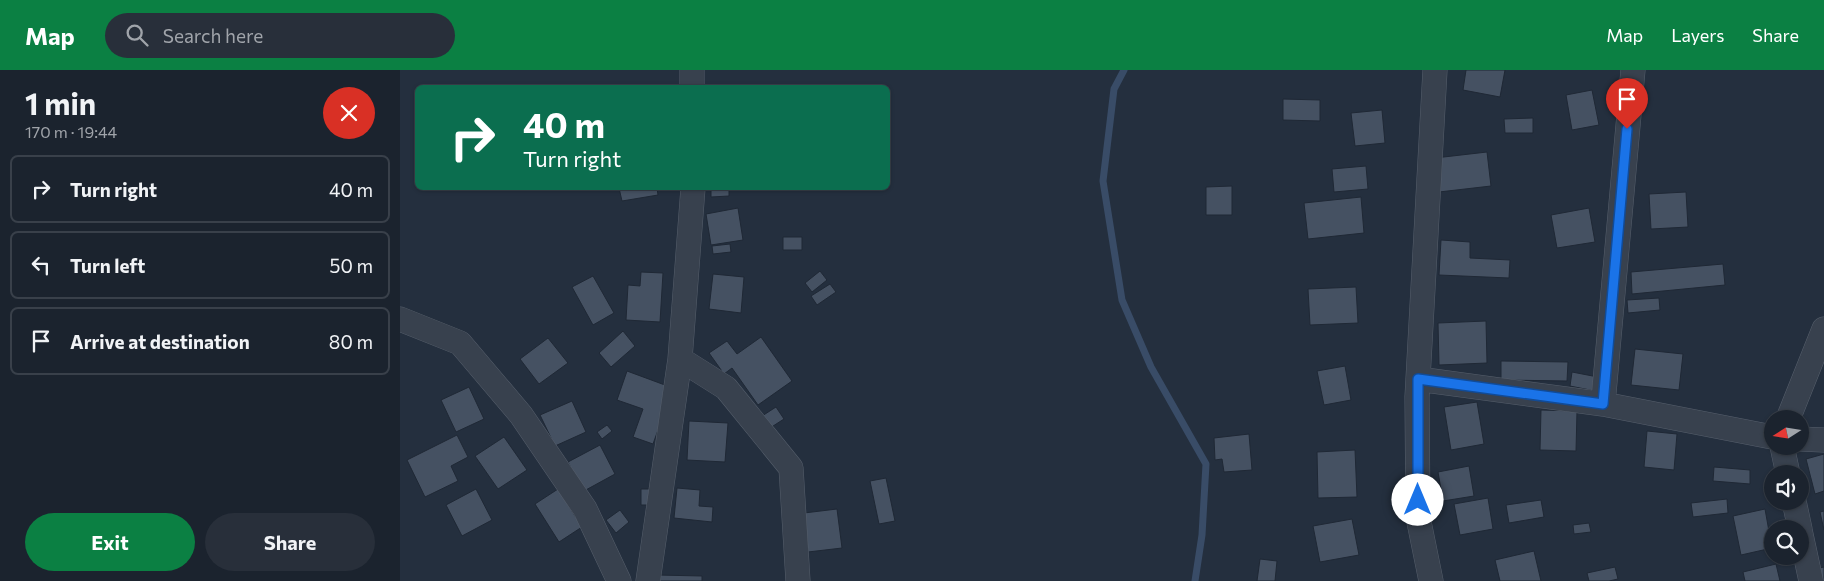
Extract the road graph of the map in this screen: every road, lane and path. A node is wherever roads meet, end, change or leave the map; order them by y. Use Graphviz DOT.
graph roads {
  1 [pos="692,70"];
  2 [pos="1436,70"];
  3 [pos="1633,70"];
  4 [pos="692,85"];
  5 [pos="693,190"];
  6 [pos="400,318"];
  7 [pos="1824,330"];
  8 [pos="680,359"];
  9 [pos="1418,379"];
  10 [pos="1603,404"];
  11 [pos="1792,410"];
  12 [pos="1764,435"];
  13 [pos="1809,439"];
  14 [pos="1824,440"];
  15 [pos="1808,565"];
  16 [pos="619,581"];
  17 [pos="648,581"];
  18 [pos="798,581"];
  19 [pos="1431,581"];
  20 [pos="1811,581"];
  1 -- 4 [label="street"];
  2 -- 9 [label="street"];
  3 -- 10 [label="street"];
  5 -- 8 [label="street"];
  6 -- 16 [label="street"];
  7 -- 11 [label="street"];
  8 -- 17 [label="street"];
  8 -- 18 [label="street"];
  9 -- 10 [label="street"];
  9 -- 19 [label="street"];
  10 -- 12 [label="street"];
  13 -- 14 [label="street"];
  15 -- 20 [label="street"];
}
